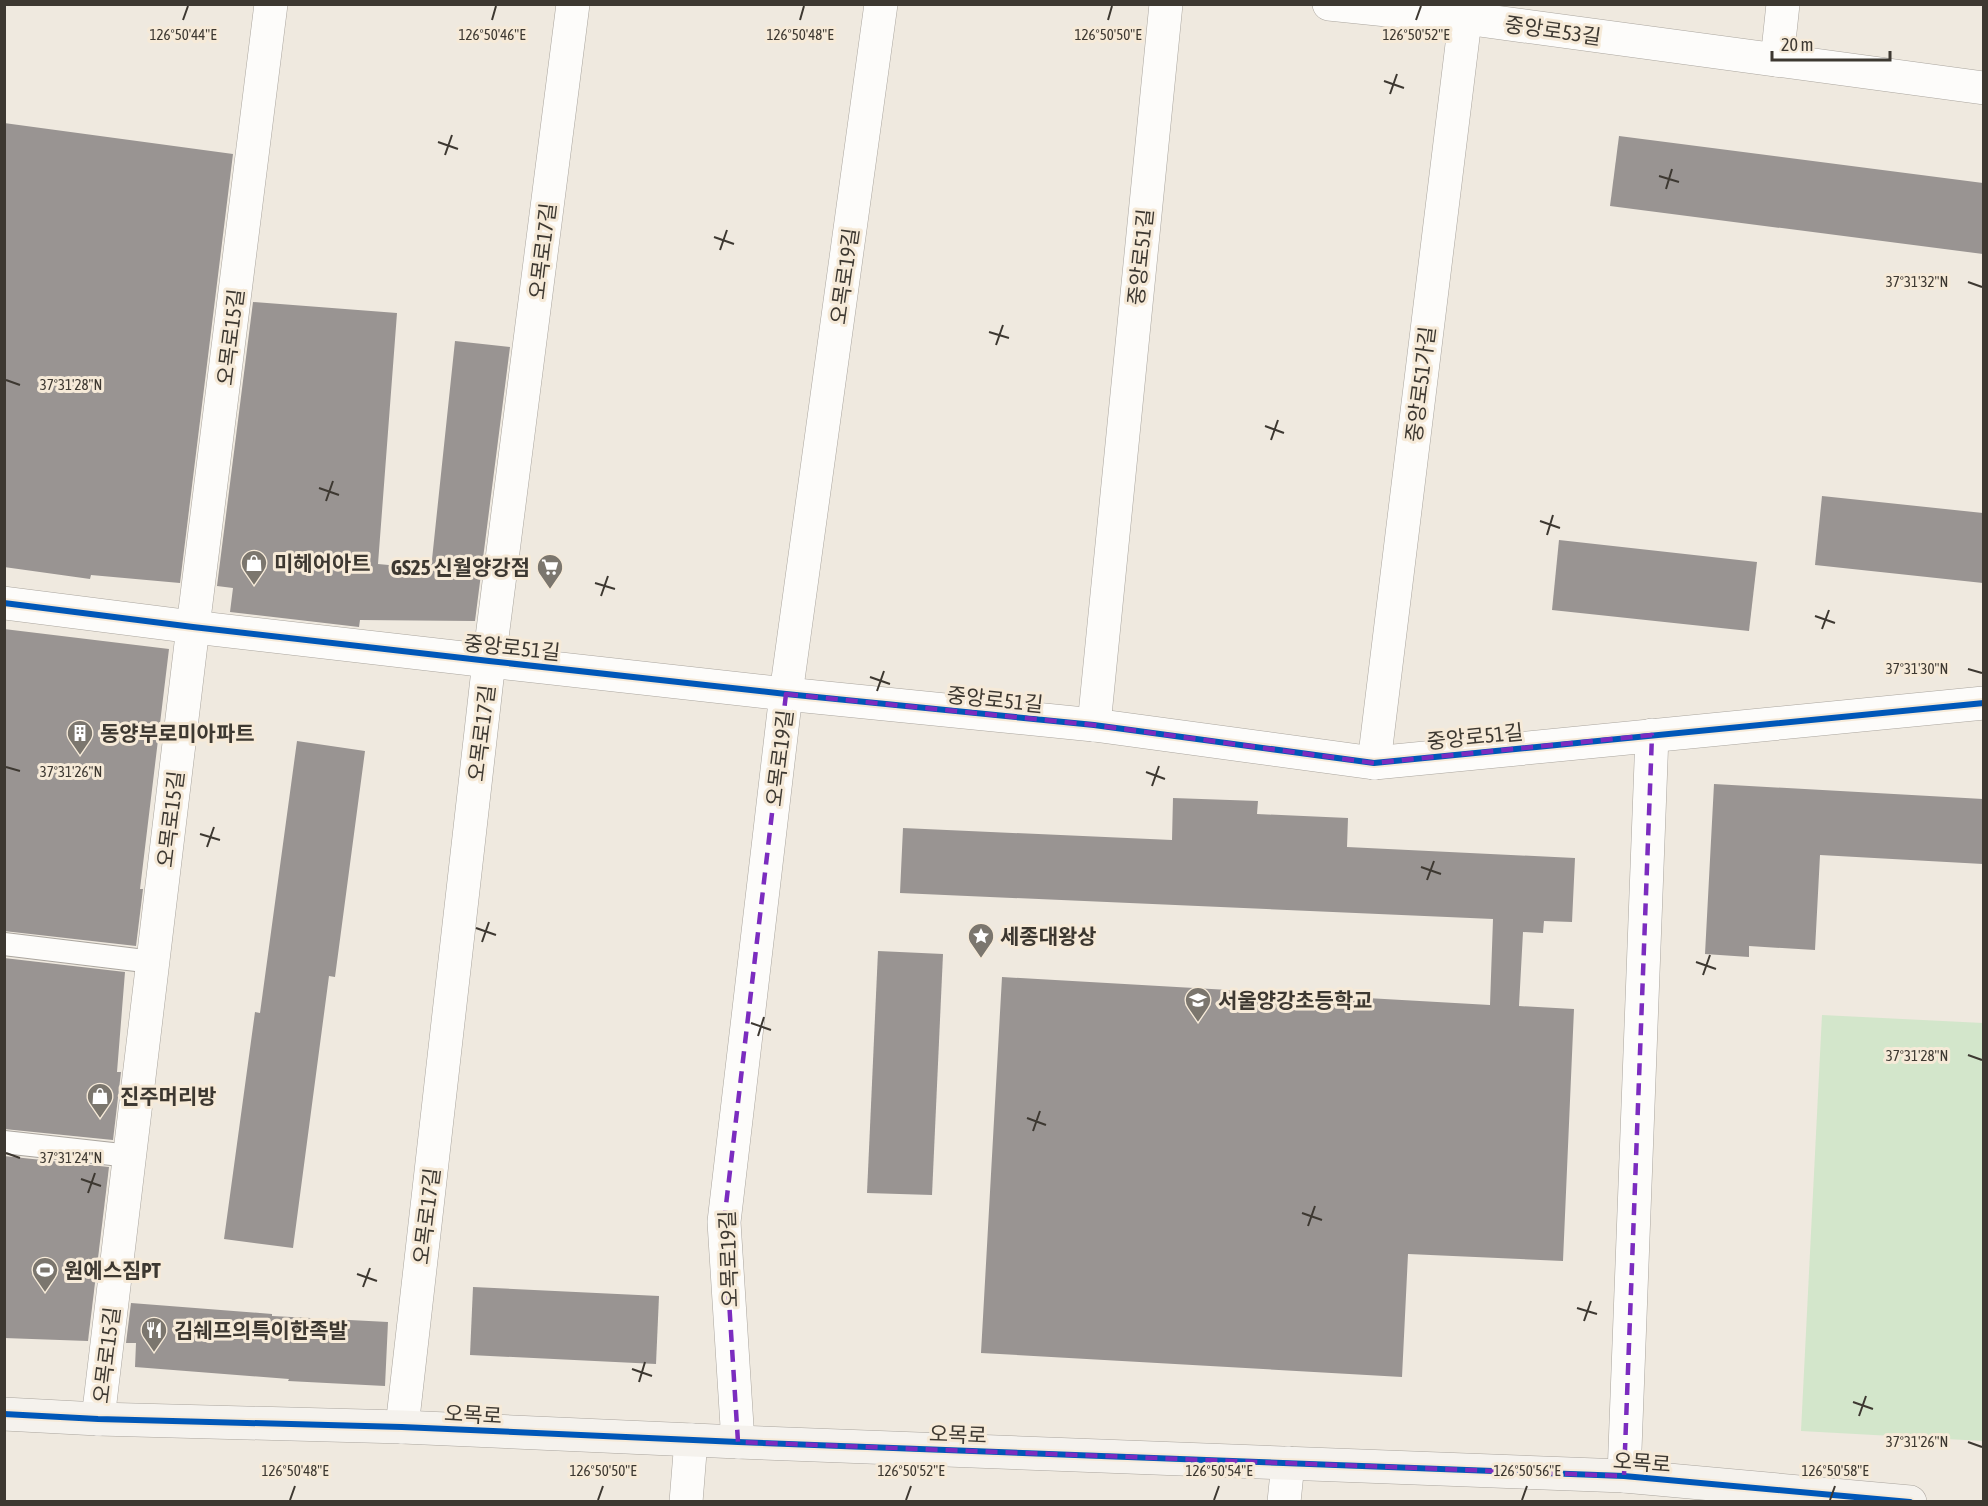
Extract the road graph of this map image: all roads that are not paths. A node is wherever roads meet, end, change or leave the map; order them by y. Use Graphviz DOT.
graph roads {
  1 [pos="271,4"];
  2 [pos="573,4"];
  3 [pos="881,4"];
  4 [pos="1166,4"];
  5 [pos="1329,4"];
  6 [pos="1783,4"];
  7 [pos="1466,11"];
  8 [pos="1777,60"];
  9 [pos="1983,88"];
  10 [pos="4,603"];
  11 [pos="193,627"];
  12 [pos="489,661"];
  13 [pos="786,694"];
  14 [pos="1983,703"];
  15 [pos="1094,725"];
  16 [pos="1652,735"];
  17 [pos="1374,763"];
  18 [pos="4,944"];
  19 [pos="153,962"];
  20 [pos="4,1142"];
  21 [pos="130,1156"];
  22 [pos="4,1414"];
  23 [pos="98,1419"];
  24 [pos="402,1427"];
  25 [pos="691,1440"];
  26 [pos="738,1442"];
  27 [pos="1288,1463"];
  28 [pos="1624,1476"];
  29 [pos="686,1502"];
  30 [pos="1284,1502"];
  31 [pos="1910,1502"];
  1 -- 11 [label="street, 오목로15길"];
  2 -- 12 [label="street, 오목로17길"];
  3 -- 13 [label="street, 오목로19길"];
  4 -- 15 [label="street, 중앙로51길"];
  5 -- 7 [label="street, 중앙로53길"];
  6 -- 8 [label="street"];
  7 -- 8 [label="street, 중앙로53길"];
  7 -- 17 [label="street, 중앙로51가길"];
  8 -- 9 [label="street, 중앙로53길"];
  10 -- 11 [label="street, 중앙로51길"];
  11 -- 12 [label="street, 중앙로51길"];
  11 -- 19 [label="street, 오목로15길"];
  12 -- 13 [label="street, 중앙로51길"];
  12 -- 24 [label="street, 오목로17길"];
  13 -- 15 [label="street, 중앙로51길"];
  13 -- 26 [label="street, 오목로19길"];
  14 -- 16 [label="street, 중앙로51길"];
  15 -- 17 [label="street, 중앙로51길"];
  16 -- 17 [label="street, 중앙로51길"];
  16 -- 28 [label="street"];
  18 -- 19 [label="lane"];
  19 -- 21 [label="street, 오목로15길"];
  20 -- 21 [label="lane"];
  21 -- 23 [label="street, 오목로15길"];
  22 -- 23 [label="main road, 오목로"];
  23 -- 24 [label="main road, 오목로"];
  24 -- 25 [label="main road, 오목로"];
  25 -- 26 [label="main road, 오목로"];
  25 -- 29 [label="street"];
  26 -- 27 [label="main road, 오목로"];
  27 -- 28 [label="main road, 오목로"];
  27 -- 30 [label="street"];
  28 -- 31 [label="main road, 오목로"];
}
